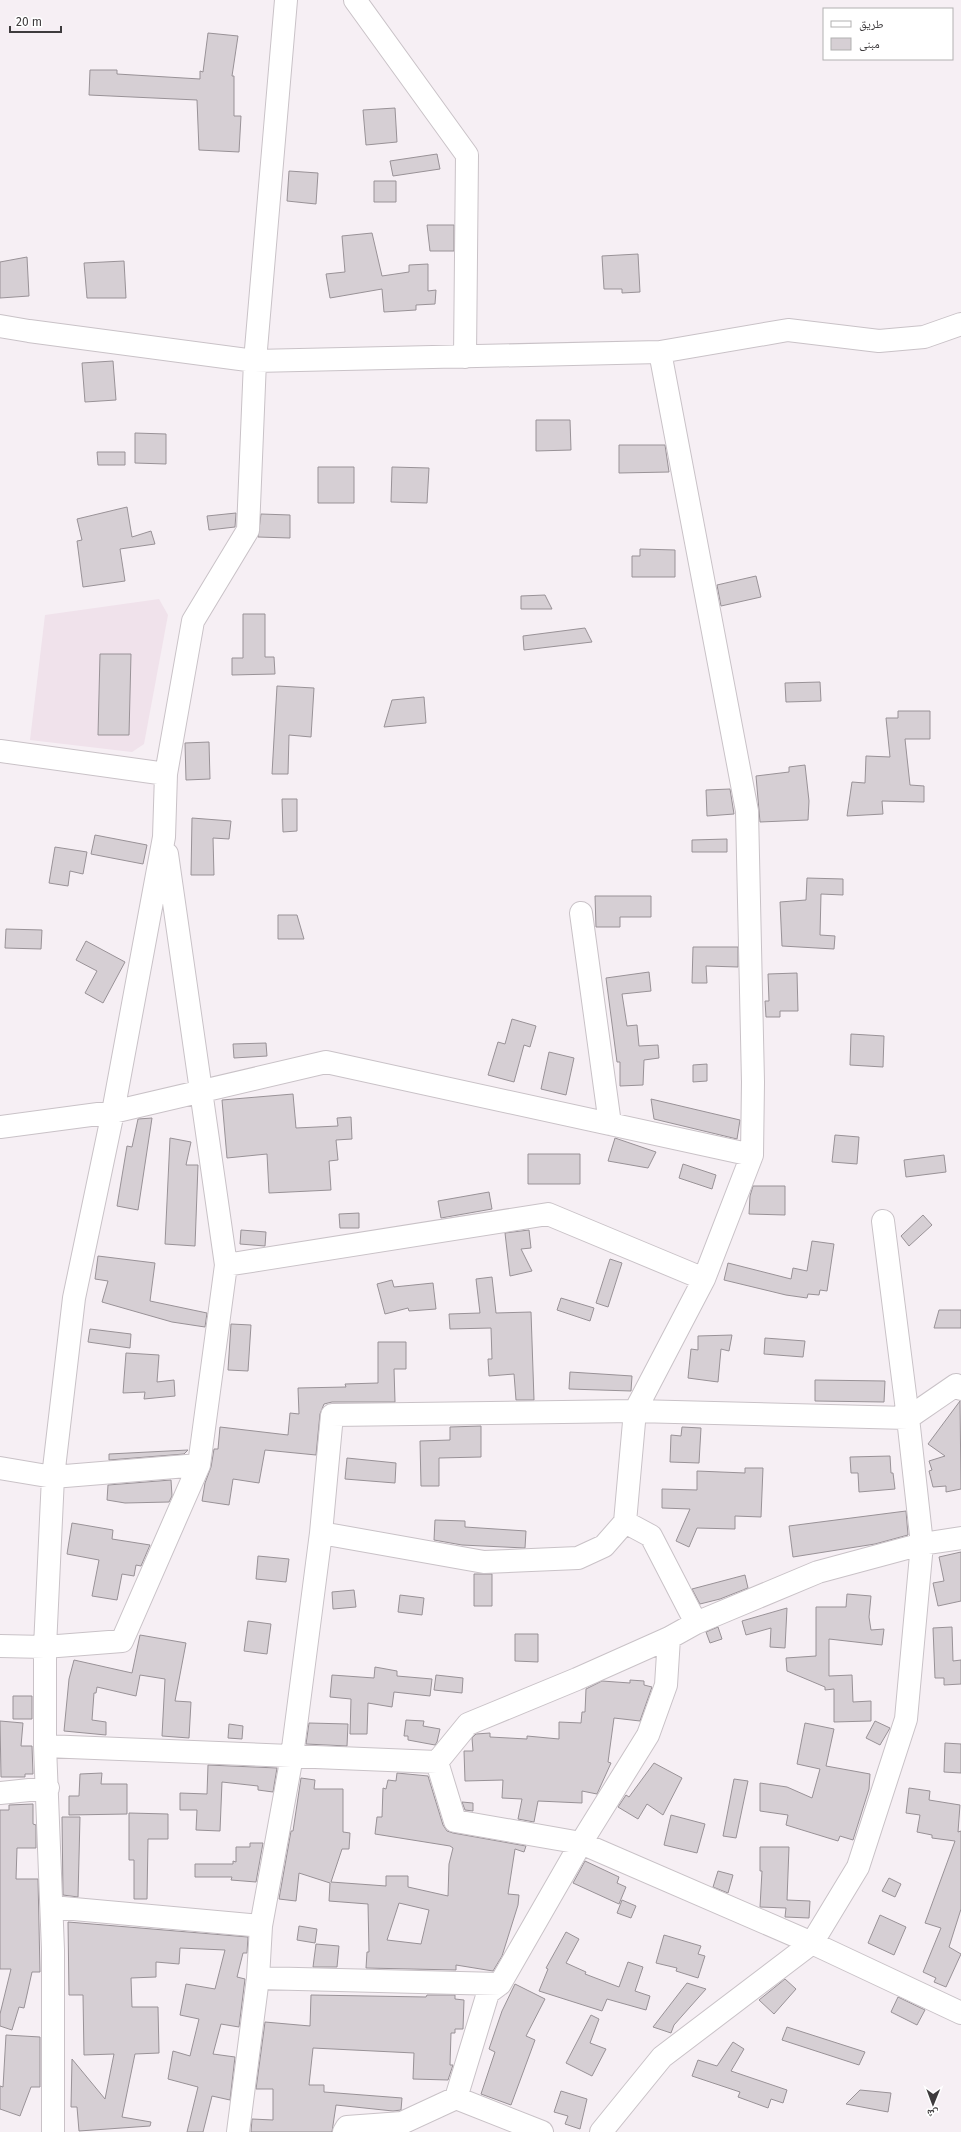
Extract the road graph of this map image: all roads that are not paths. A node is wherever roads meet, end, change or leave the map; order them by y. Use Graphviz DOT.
graph roads {
  1 [pos="286,0"];
  2 [pos="355,0"];
  3 [pos="961,324"];
  4 [pos="0,326"];
  5 [pos="660,352"];
  6 [pos="465,357"];
  7 [pos="255,361"];
  8 [pos="0,751"];
  9 [pos="166,774"];
  10 [pos="164,837"];
  11 [pos="581,913"];
  12 [pos="202,1091"];
  13 [pos="112,1112"];
  14 [pos="610,1124"];
  15 [pos="0,1127"];
  16 [pos="752,1155"];
  17 [pos="883,1221"];
  18 [pos="226,1265"];
  19 [pos="704,1279"];
  20 [pos="961,1389"];
  21 [pos="635,1411"];
  22 [pos="908,1418"];
  23 [pos="199,1465"];
  24 [pos="0,1468"];
  25 [pos="52,1478"];
  26 [pos="625,1522"];
  27 [pos="321,1533"];
  28 [pos="961,1538"];
  29 [pos="922,1544"];
  30 [pos="696,1623"];
  31 [pos="669,1638"];
  32 [pos="0,1646"];
  33 [pos="45,1647"];
  34 [pos="45,1746"];
  35 [pos="292,1756"];
  36 [pos="437,1762"];
  37 [pos="48,1788"];
  38 [pos="0,1794"];
  39 [pos="581,1843"];
  40 [pos="52,1907"];
  41 [pos="260,1926"];
  42 [pos="812,1942"];
  43 [pos="258,1978"];
  44 [pos="500,1984"];
  45 [pos="961,2013"];
  46 [pos="456,2098"];
  47 [pos="53,2132"];
  48 [pos="238,2132"];
  49 [pos="344,2132"];
  50 [pos="542,2132"];
  51 [pos="601,2132"];
  1 -- 7 [label="street"];
  2 -- 6 [label="street"];
  3 -- 5 [label="street"];
  4 -- 7 [label="street"];
  5 -- 6 [label="street"];
  5 -- 16 [label="street"];
  6 -- 7 [label="street"];
  7 -- 9 [label="street"];
  8 -- 9 [label="street"];
  9 -- 10 [label="street"];
  10 -- 12 [label="street"];
  10 -- 13 [label="street"];
  11 -- 14 [label="street"];
  12 -- 13 [label="street"];
  12 -- 14 [label="street"];
  12 -- 18 [label="street"];
  13 -- 15 [label="street"];
  13 -- 25 [label="street"];
  14 -- 16 [label="street"];
  16 -- 19 [label="street"];
  17 -- 22 [label="street"];
  18 -- 19 [label="street"];
  18 -- 23 [label="street"];
  19 -- 21 [label="street"];
  20 -- 22 [label="street"];
  21 -- 22 [label="street"];
  21 -- 26 [label="street"];
  21 -- 27 [label="street"];
  22 -- 29 [label="street"];
  23 -- 25 [label="street"];
  23 -- 33 [label="street"];
  24 -- 25 [label="street"];
  25 -- 33 [label="street"];
  26 -- 27 [label="street"];
  26 -- 30 [label="street"];
  27 -- 35 [label="street"];
  28 -- 29 [label="street"];
  29 -- 30 [label="street"];
  29 -- 42 [label="street"];
  30 -- 31 [label="street"];
  31 -- 36 [label="street"];
  31 -- 39 [label="street"];
  32 -- 33 [label="street"];
  33 -- 34 [label="street"];
  34 -- 35 [label="street"];
  34 -- 37 [label="street"];
  35 -- 36 [label="street"];
  35 -- 41 [label="street"];
  36 -- 39 [label="street"];
  37 -- 38 [label="street"];
  37 -- 40 [label="street"];
  39 -- 42 [label="street"];
  39 -- 44 [label="street"];
  40 -- 41 [label="street"];
  40 -- 47 [label="street"];
  41 -- 43 [label="street"];
  42 -- 45 [label="street"];
  42 -- 51 [label="street"];
  43 -- 44 [label="street"];
  43 -- 48 [label="street"];
  44 -- 46 [label="street"];
  46 -- 49 [label="street"];
  46 -- 50 [label="street"];
}
